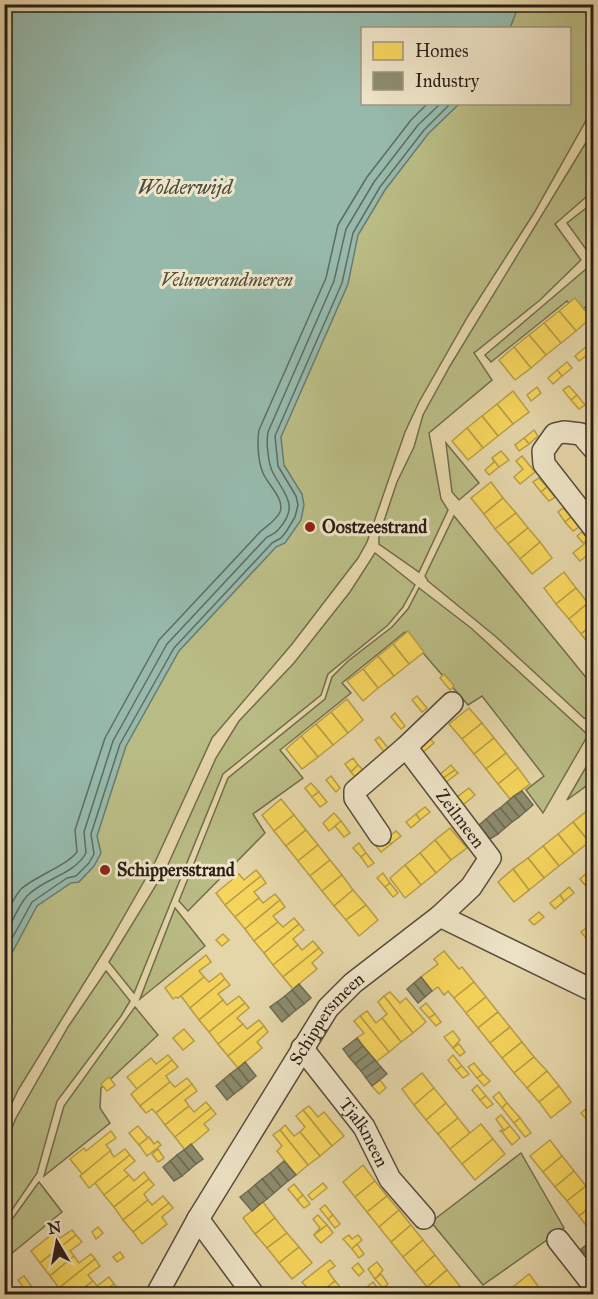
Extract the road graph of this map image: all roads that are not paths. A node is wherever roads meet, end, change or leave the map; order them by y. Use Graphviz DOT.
graph roads {
  1 [pos="594,449"];
  2 [pos="594,528"];
  3 [pos="452,703"];
  4 [pos="406,747"];
  5 [pos="380,835"];
  6 [pos="440,916"];
  7 [pos="594,991"];
  8 [pos="302,1048"];
  9 [pos="424,1218"];
  10 [pos="198,1219"];
  11 [pos="558,1240"];
  12 [pos="594,1286"];
  13 [pos="157,1294"];
  14 [pos="253,1294"];
  1 -- 2 [label="street"];
  3 -- 4 [label="street"];
  4 -- 5 [label="street"];
  4 -- 6 [label="street, Zeilmeen"];
  6 -- 7 [label="street"];
  6 -- 8 [label="street, Schippersmeen"];
  8 -- 9 [label="street, Tjalkmeen"];
  8 -- 10 [label="street, Schippersmeen"];
  10 -- 13 [label="street, Schippersmeen"];
  10 -- 14 [label="street"];
  11 -- 12 [label="street"];
}
